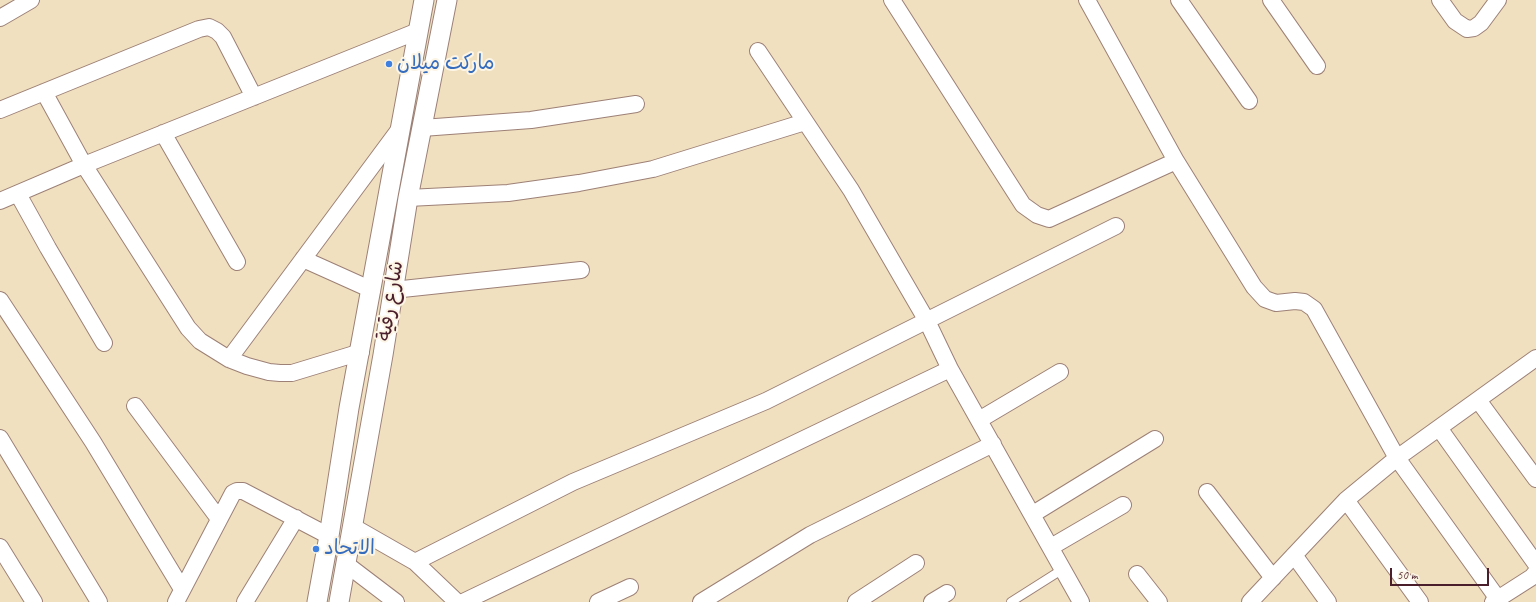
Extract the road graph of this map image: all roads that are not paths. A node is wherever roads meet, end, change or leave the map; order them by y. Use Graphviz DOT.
graph roads {
  1 [pos="31,0"];
  2 [pos="424,0"];
  3 [pos="447,0"];
  4 [pos="892,0"];
  5 [pos="1087,0"];
  6 [pos="1179,0"];
  7 [pos="1271,0"];
  8 [pos="1440,0"];
  9 [pos="1498,0"];
  10 [pos="0,18"];
  11 [pos="418,31"];
  12 [pos="758,51"];
  13 [pos="1317,66"];
  14 [pos="44,92"];
  15 [pos="254,97"];
  16 [pos="1249,101"];
  17 [pos="636,104"];
  18 [pos="0,110"];
  19 [pos="805,122"];
  20 [pos="402,126"];
  21 [pos="422,128"];
  22 [pos="163,133"];
  23 [pos="1176,161"];
  24 [pos="84,165"];
  25 [pos="18,194"];
  26 [pos="408,198"];
  27 [pos="0,201"];
  28 [pos="1116,226"];
  29 [pos="303,259"];
  30 [pos="237,262"];
  31 [pos="581,270"];
  32 [pos="372,290"];
  33 [pos="393,290"];
  34 [pos="0,300"];
  35 [pos="928,321"];
  36 [pos="104,343"];
  37 [pos="360,352"];
  38 [pos="383,355"];
  39 [pos="230,359"];
  40 [pos="1535,361"];
  41 [pos="950,369"];
  42 [pos="1060,372"];
  43 [pos="1478,400"];
  44 [pos="135,406"];
  45 [pos="349,408"];
  46 [pos="373,412"];
  47 [pos="980,420"];
  48 [pos="1439,428"];
  49 [pos="0,438"];
  50 [pos="1155,440"];
  51 [pos="993,444"];
  52 [pos="1397,458"];
  53 [pos="1536,479"];
  54 [pos="1207,492"];
  55 [pos="1346,500"];
  56 [pos="1123,505"];
  57 [pos="1032,514"];
  58 [pos="296,518"];
  59 [pos="219,519"];
  60 [pos="352,526"];
  61 [pos="330,536"];
  62 [pos="0,547"];
  63 [pos="1051,547"];
  64 [pos="1294,555"];
  65 [pos="415,562"];
  66 [pos="916,563"];
  67 [pos="346,564"];
  68 [pos="1063,568"];
  69 [pos="1137,574"];
  70 [pos="1535,574"];
  71 [pos="1273,578"];
  72 [pos="630,587"];
  73 [pos="947,593"];
  74 [pos="179,596"];
  75 [pos="1495,600"];
  76 [pos="34,602"];
  77 [pos="99,602"];
  78 [pos="245,602"];
  79 [pos="317,602"];
  80 [pos="339,602"];
  81 [pos="396,602"];
  82 [pos="457,602"];
  83 [pos="463,602"];
  84 [pos="598,602"];
  85 [pos="701,602"];
  86 [pos="856,602"];
  87 [pos="932,602"];
  88 [pos="1011,602"];
  89 [pos="1081,602"];
  90 [pos="1159,602"];
  91 [pos="1250,602"];
  92 [pos="1328,602"];
  93 [pos="1420,602"];
  1 -- 10 [label="street"];
  2 -- 11 [label="street, شارع رقية"];
  3 -- 21 [label="street, شارع رقية"];
  4 -- 23 [label="street"];
  5 -- 23 [label="street"];
  6 -- 16 [label="street"];
  7 -- 13 [label="street"];
  8 -- 9 [label="street"];
  11 -- 15 [label="street"];
  11 -- 20 [label="street, شارع رقية"];
  12 -- 19 [label="street"];
  14 -- 15 [label="street"];
  14 -- 18 [label="street"];
  14 -- 24 [label="street"];
  15 -- 22 [label="street"];
  17 -- 21 [label="street"];
  19 -- 26 [label="street"];
  19 -- 35 [label="street"];
  20 -- 29 [label="street"];
  20 -- 32 [label="street, شارع رقية"];
  21 -- 26 [label="street, شارع رقية"];
  22 -- 24 [label="street"];
  22 -- 30 [label="street"];
  23 -- 52 [label="street"];
  24 -- 25 [label="street"];
  24 -- 39 [label="street"];
  25 -- 27 [label="street"];
  25 -- 36 [label="street"];
  26 -- 33 [label="street, شارع رقية"];
  28 -- 35 [label="street"];
  29 -- 32 [label="street"];
  29 -- 39 [label="street"];
  31 -- 33 [label="street"];
  32 -- 37 [label="street, شارع رقية"];
  33 -- 38 [label="street, شارع رقية"];
  34 -- 74 [label="street"];
  35 -- 41 [label="street"];
  35 -- 65 [label="street"];
  37 -- 38 [label="street"];
  37 -- 39 [label="street"];
  37 -- 45 [label="street, شارع رقية"];
  38 -- 46 [label="street, شارع رقية"];
  40 -- 43 [label="street"];
  41 -- 47 [label="street"];
  41 -- 83 [label="street"];
  42 -- 47 [label="street"];
  43 -- 48 [label="street"];
  43 -- 53 [label="street"];
  44 -- 59 [label="street"];
  45 -- 46 [label="street"];
  45 -- 61 [label="street, شارع رقية"];
  46 -- 60 [label="street, شارع رقية"];
  47 -- 51 [label="street"];
  48 -- 52 [label="street"];
  48 -- 70 [label="street"];
  49 -- 77 [label="street"];
  50 -- 57 [label="street"];
  51 -- 57 [label="street"];
  51 -- 85 [label="street"];
  52 -- 55 [label="street"];
  52 -- 75 [label="street"];
  54 -- 71 [label="street"];
  55 -- 64 [label="street"];
  55 -- 93 [label="street"];
  56 -- 63 [label="street"];
  57 -- 63 [label="street"];
  58 -- 59 [label="street"];
  58 -- 61 [label="street"];
  58 -- 78 [label="street"];
  59 -- 74 [label="street"];
  60 -- 65 [label="street"];
  60 -- 67 [label="street, شارع رقية"];
  61 -- 79 [label="street, شارع رقية"];
  62 -- 76 [label="street"];
  63 -- 68 [label="street"];
  64 -- 71 [label="street"];
  64 -- 92 [label="street"];
  65 -- 82 [label="street"];
  66 -- 86 [label="street"];
  67 -- 80 [label="street, شارع رقية"];
  67 -- 81 [label="street"];
  68 -- 88 [label="lane"];
  68 -- 89 [label="street"];
  69 -- 90 [label="street"];
  70 -- 75 [label="street"];
  71 -- 91 [label="street"];
  72 -- 84 [label="street"];
  73 -- 87 [label="street"];
}
